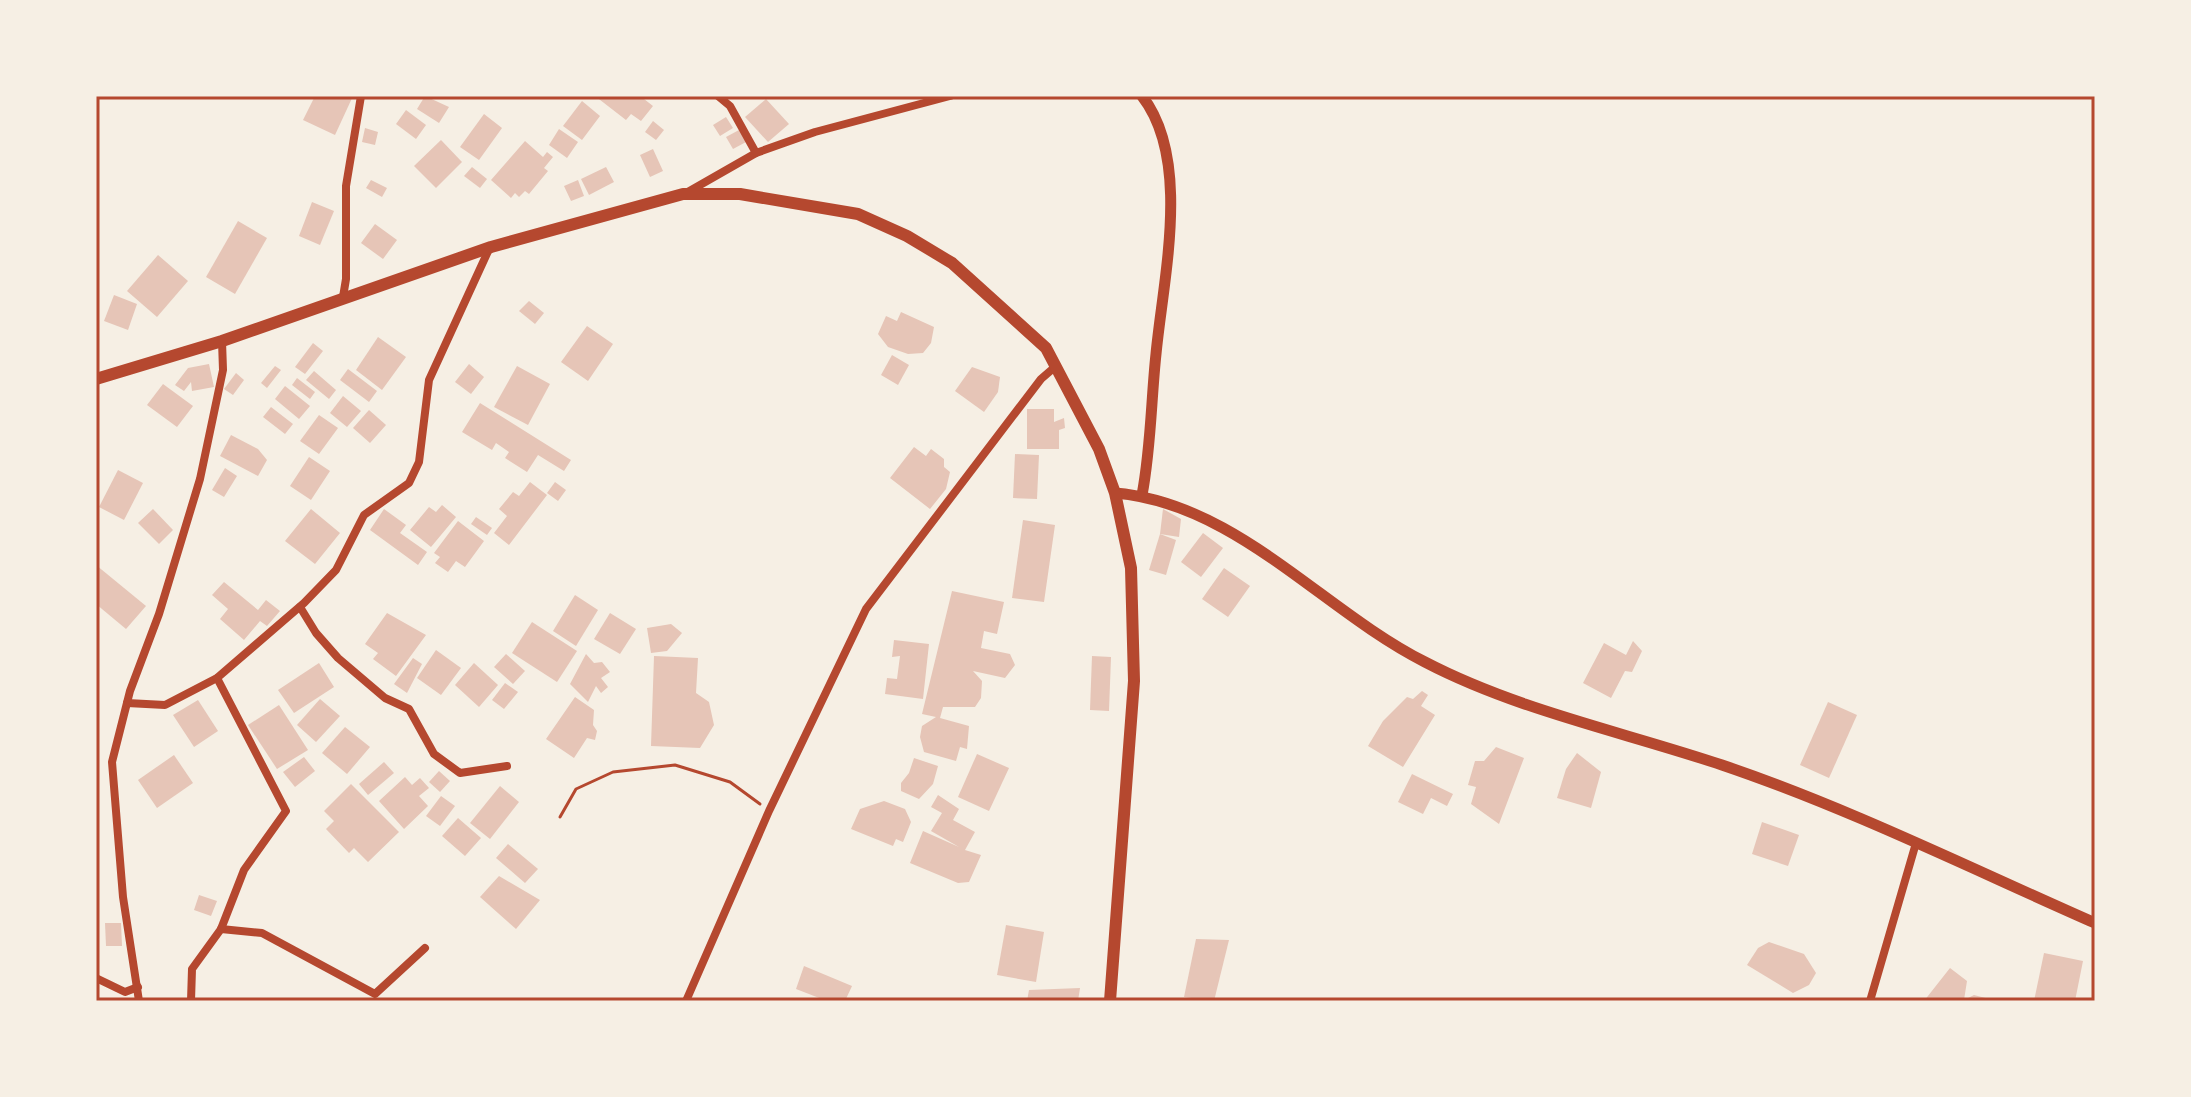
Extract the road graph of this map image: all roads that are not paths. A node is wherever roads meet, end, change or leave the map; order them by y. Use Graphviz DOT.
graph roads {
  1 [pos="361,96"];
  2 [pos="718,96"];
  3 [pos="950,96"];
  4 [pos="1142,96"];
  5 [pos="756,153"];
  6 [pos="683,194"];
  7 [pos="491,247"];
  8 [pos="343,297"];
  9 [pos="222,341"];
  10 [pos="1056,366"];
  11 [pos="96,379"];
  12 [pos="1115,493"];
  13 [pos="1142,495"];
  14 [pos="300,607"];
  15 [pos="217,678"];
  16 [pos="127,703"];
  17 [pos="507,766"];
  18 [pos="1916,843"];
  19 [pos="2095,923"];
  20 [pos="221,929"];
  21 [pos="425,948"];
  22 [pos="96,978"];
  23 [pos="138,987"];
  24 [pos="139,1001"];
  25 [pos="191,1001"];
  26 [pos="686,1001"];
  27 [pos="1110,1001"];
  28 [pos="1870,1001"];
  1 -- 8 [label="street"];
  2 -- 5 [label="street"];
  3 -- 5 [label="street"];
  4 -- 13 [label="street"];
  5 -- 6 [label="street"];
  6 -- 7 [label="main road"];
  6 -- 10 [label="main road"];
  7 -- 8 [label="main road"];
  7 -- 14 [label="street"];
  8 -- 9 [label="main road"];
  9 -- 11 [label="main road"];
  9 -- 16 [label="street"];
  10 -- 12 [label="main road"];
  10 -- 26 [label="street"];
  12 -- 13 [label="street"];
  12 -- 27 [label="main road"];
  13 -- 18 [label="street"];
  14 -- 15 [label="street"];
  14 -- 17 [label="street"];
  15 -- 16 [label="street"];
  15 -- 20 [label="street"];
  16 -- 23 [label="street"];
  18 -- 19 [label="street"];
  18 -- 28 [label="street"];
  20 -- 21 [label="street"];
  20 -- 25 [label="street"];
  22 -- 23 [label="street"];
  23 -- 24 [label="street"];
}
